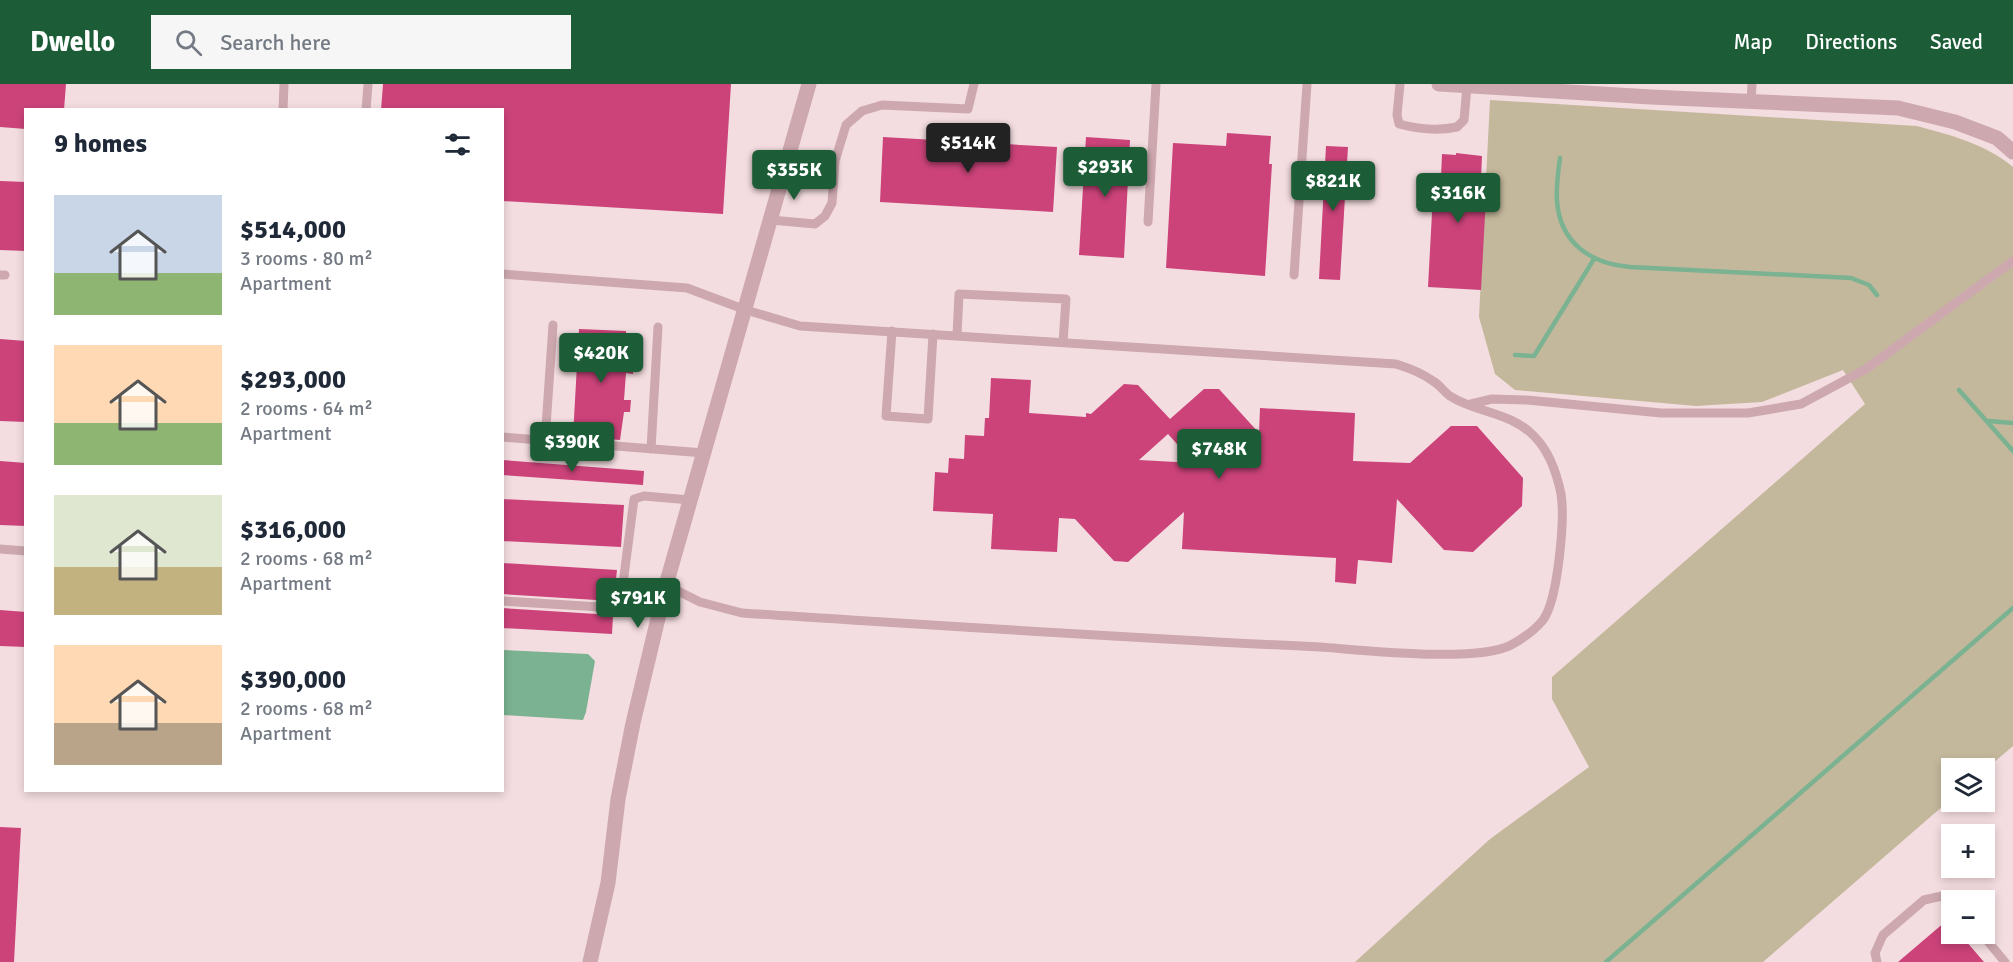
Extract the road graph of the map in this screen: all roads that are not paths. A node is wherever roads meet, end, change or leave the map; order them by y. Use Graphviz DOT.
graph roads {
  1 [pos="285,84"];
  2 [pos="368,84"];
  3 [pos="809,84"];
  4 [pos="974,84"];
  5 [pos="1156,84"];
  6 [pos="1306,84"];
  7 [pos="1400,84"];
  8 [pos="1439,84"];
  9 [pos="1752,84"];
  10 [pos="1467,86"];
  11 [pos="1751,102"];
  12 [pos="283,108"];
  13 [pos="366,108"];
  14 [pos="2013,152"];
  15 [pos="771,220"];
  16 [pos="1148,222"];
  17 [pos="2013,261"];
  18 [pos="504,274"];
  19 [pos="1294,275"];
  20 [pos="746,310"];
  21 [pos="553,324"];
  22 [pos="658,327"];
  23 [pos="892,331"];
  24 [pos="933,334"];
  25 [pos="957,335"];
  26 [pos="1064,342"];
  27 [pos="1470,405"];
  28 [pos="504,437"];
  29 [pos="545,441"];
  30 [pos="651,449"];
  31 [pos="704,453"];
  32 [pos="690,500"];
  33 [pos="0,549"];
  34 [pos="24,551"];
  35 [pos="666,585"];
  36 [pos="504,601"];
  37 [pos="1941,896"];
  38 [pos="1990,944"];
  39 [pos="590,962"];
  40 [pos="1876,962"];
  41 [pos="2005,962"];
  1 -- 12 [label="lane"];
  2 -- 13 [label="lane"];
  3 -- 15 [label="street"];
  4 -- 15 [label="lane"];
  5 -- 16 [label="lane"];
  6 -- 19 [label="lane"];
  7 -- 10 [label="lane"];
  8 -- 10 [label="street"];
  9 -- 11 [label="lane"];
  10 -- 11 [label="street"];
  11 -- 14 [label="street"];
  15 -- 20 [label="street"];
  17 -- 27 [label="lane"];
  18 -- 20 [label="lane"];
  20 -- 23 [label="lane"];
  20 -- 31 [label="street"];
  21 -- 29 [label="lane"];
  22 -- 30 [label="lane"];
  23 -- 24 [label="lane"];
  23 -- 24 [label="lane"];
  24 -- 25 [label="lane"];
  25 -- 26 [label="lane"];
  25 -- 26 [label="lane"];
  26 -- 27 [label="lane"];
  27 -- 35 [label="lane"];
  28 -- 29 [label="lane"];
  29 -- 30 [label="lane"];
  30 -- 31 [label="lane"];
  31 -- 32 [label="street"];
  32 -- 35 [label="street"];
  32 -- 36 [label="lane"];
  33 -- 34 [label="lane"];
  35 -- 39 [label="street"];
  37 -- 40 [label="lane"];
  38 -- 41 [label="lane"];
}
